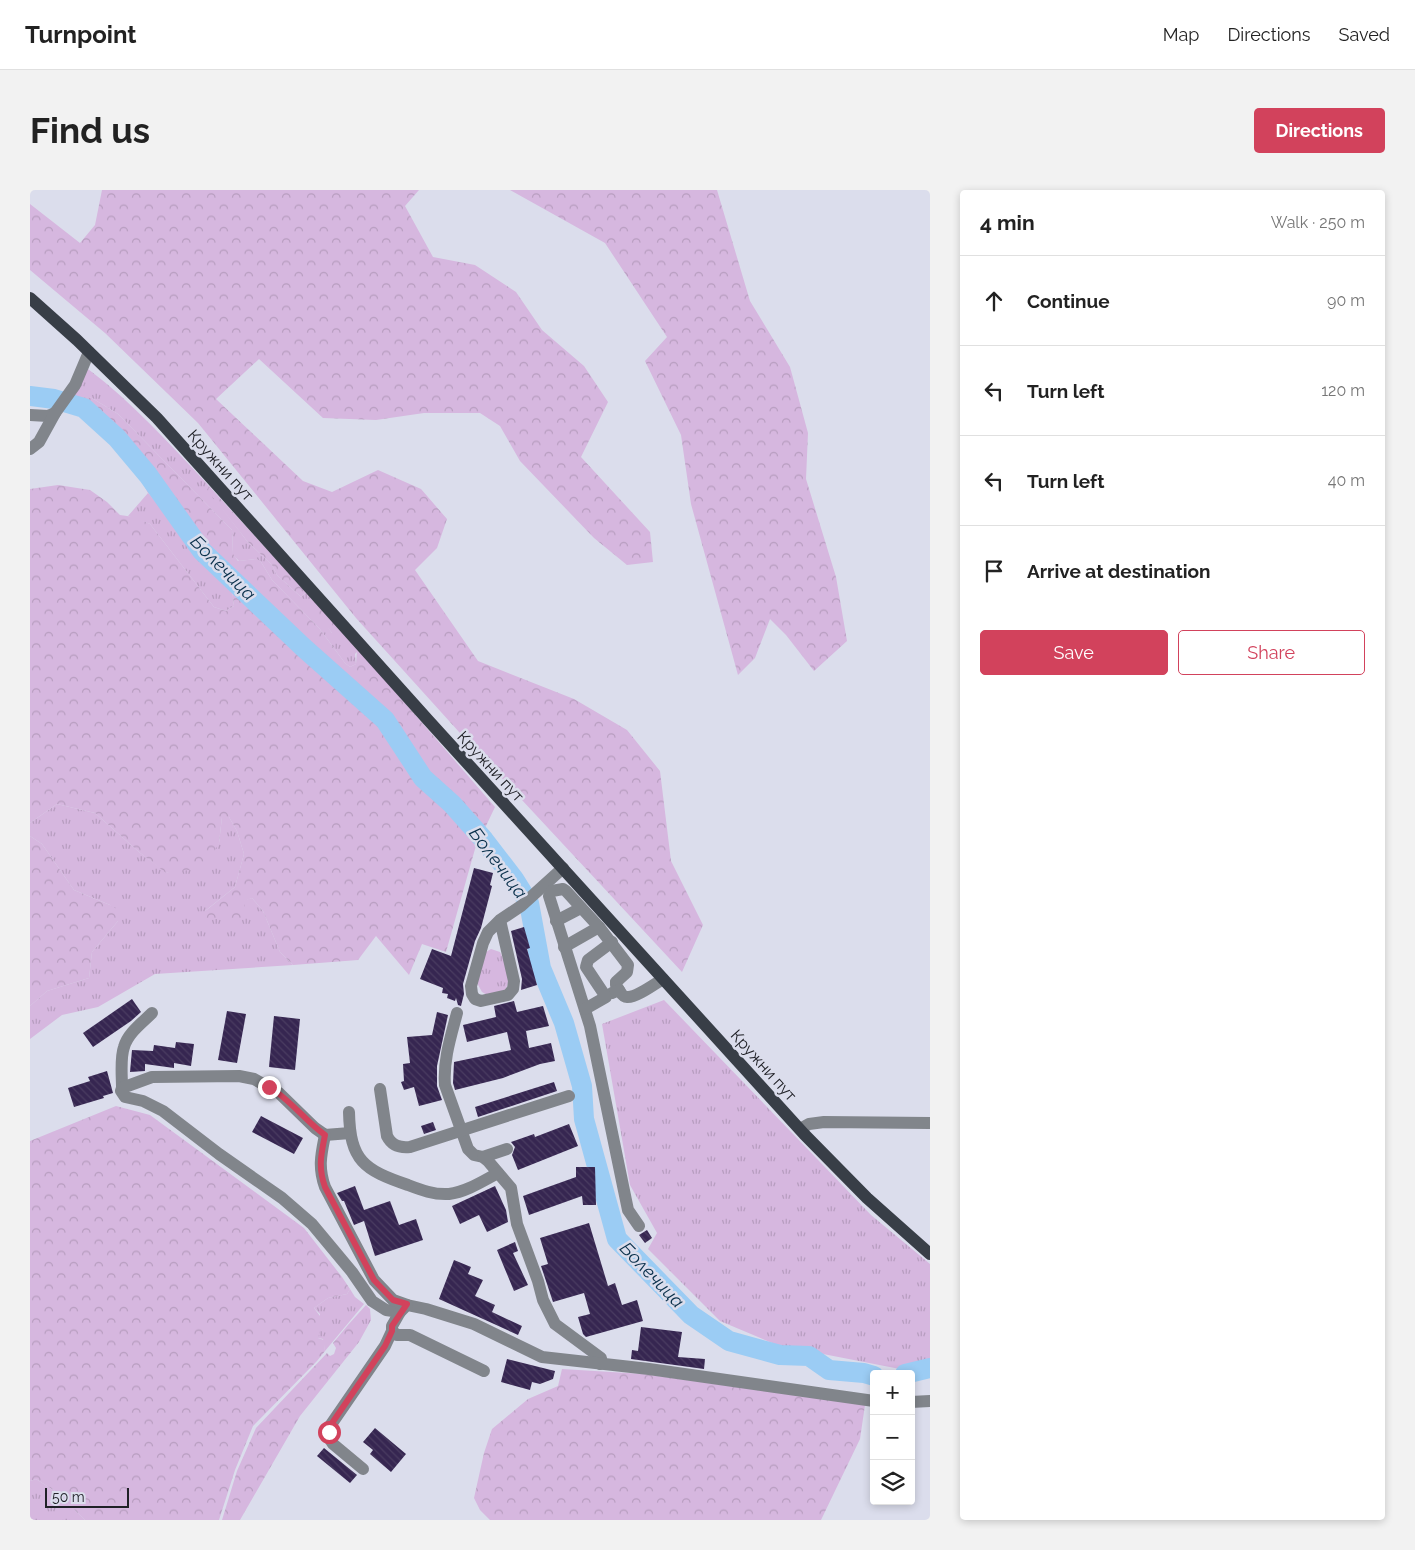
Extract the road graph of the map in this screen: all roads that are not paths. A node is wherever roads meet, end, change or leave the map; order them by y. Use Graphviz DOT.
graph roads {
  1 [pos="30,298"];
  2 [pos="89,352"];
  3 [pos="56,413"];
  4 [pos="30,415"];
  5 [pos="30,449"];
  6 [pos="563,868"];
  7 [pos="581,908"];
  8 [pos="500,920"];
  9 [pos="556,921"];
  10 [pos="599,927"];
  11 [pos="612,942"];
  12 [pos="564,947"];
  13 [pos="663,979"];
  14 [pos="619,990"];
  15 [pos="606,997"];
  16 [pos="586,1009"];
  17 [pos="152,1013"];
  18 [pos="457,1013"];
  19 [pos="122,1088"];
  20 [pos="380,1090"];
  21 [pos="569,1096"];
  22 [pos="349,1112"];
  23 [pos="930,1123"];
  24 [pos="800,1129"];
  25 [pos="461,1131"];
  26 [pos="350,1133"];
  27 [pos="325,1135"];
  28 [pos="507,1149"];
  29 [pos="483,1157"];
  30 [pos="498,1174"];
  31 [pos="639,1226"];
  32 [pos="930,1254"];
  33 [pos="403,1308"];
  34 [pos="392,1331"];
  35 [pos="600,1364"];
  36 [pos="484,1371"];
  37 [pos="870,1400"];
  38 [pos="930,1401"];
  39 [pos="915,1402"];
  40 [pos="363,1470"];
  1 -- 2 [label="main road, Кружни пут"];
  2 -- 3 [label="street"];
  2 -- 6 [label="main road, Кружни пут"];
  3 -- 4 [label="street"];
  3 -- 5 [label="street"];
  6 -- 8 [label="street"];
  6 -- 13 [label="main road, Кружни пут"];
  7 -- 9 [label="street"];
  7 -- 9 [label="street"];
  7 -- 10 [label="street"];
  8 -- 8 [label="street"];
  9 -- 12 [label="street"];
  10 -- 11 [label="street"];
  10 -- 12 [label="street"];
  11 -- 14 [label="street"];
  11 -- 15 [label="street"];
  12 -- 16 [label="street"];
  13 -- 14 [label="street"];
  13 -- 24 [label="main road, Кружни пут"];
  14 -- 15 [label="street"];
  15 -- 16 [label="street"];
  16 -- 31 [label="street"];
  17 -- 19 [label="street"];
  18 -- 25 [label="street"];
  19 -- 27 [label="street"];
  19 -- 33 [label="street"];
  20 -- 25 [label="street"];
  21 -- 25 [label="street"];
  22 -- 26 [label="street"];
  23 -- 24 [label="street"];
  24 -- 32 [label="main road, Кружни пут"];
  25 -- 29 [label="street"];
  26 -- 27 [label="street"];
  26 -- 30 [label="street"];
  27 -- 33 [label="street"];
  28 -- 29 [label="street"];
  29 -- 30 [label="street"];
  30 -- 35 [label="street"];
  33 -- 34 [label="street"];
  33 -- 35 [label="street"];
  34 -- 36 [label="street"];
  34 -- 40 [label="street"];
  35 -- 37 [label="street"];
  38 -- 39 [label="street"];
}
